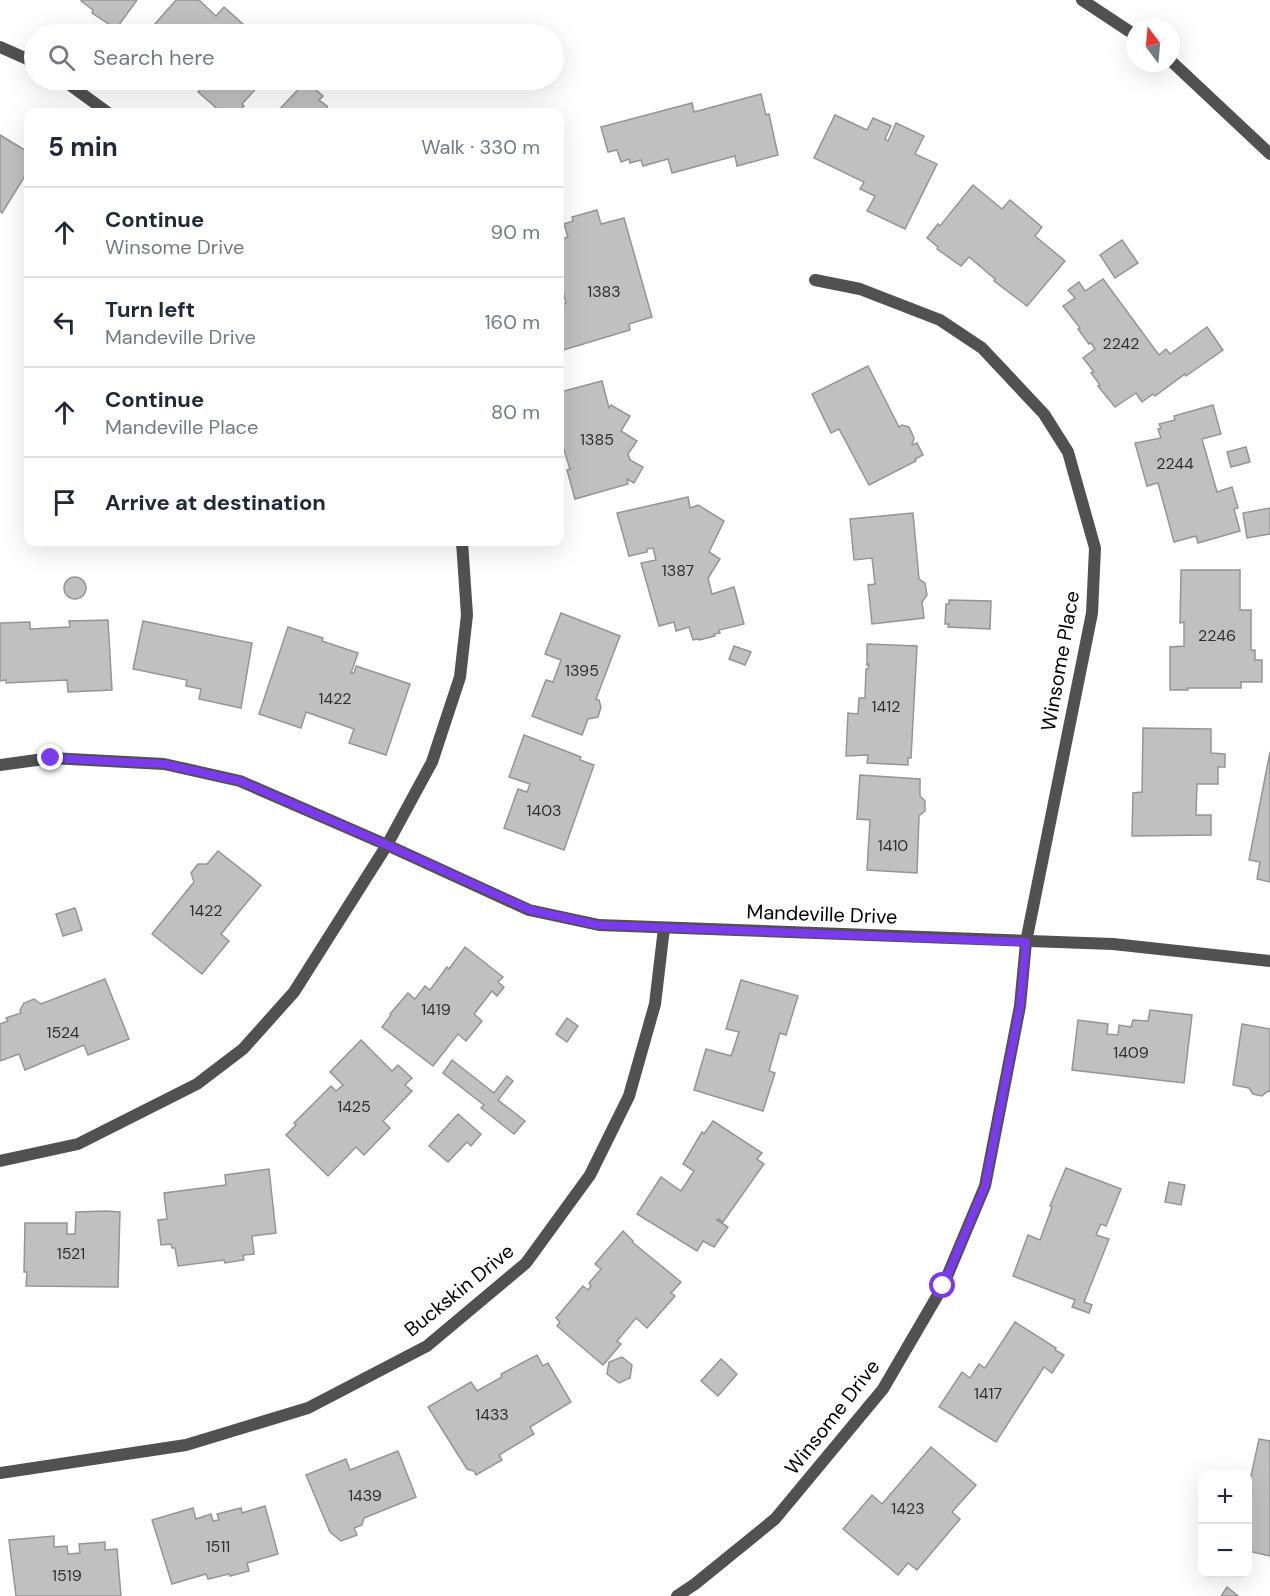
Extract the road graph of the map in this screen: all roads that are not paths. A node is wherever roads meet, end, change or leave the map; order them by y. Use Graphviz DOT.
graph roads {
  1 [pos="1082,0"];
  2 [pos="1126,29"];
  3 [pos="0,47"];
  4 [pos="24,58"];
  5 [pos="1180,69"];
  6 [pos="77,90"];
  7 [pos="102,108"];
  8 [pos="1270,154"];
  9 [pos="815,280"];
  10 [pos="462,546"];
  11 [pos="0,765"];
  12 [pos="387,845"];
  13 [pos="664,928"];
  14 [pos="1026,942"];
  15 [pos="1270,961"];
  16 [pos="0,1161"];
  17 [pos="0,1473"];
  18 [pos="677,1596"];
  1 -- 2 [label="street"];
  3 -- 4 [label="street"];
  5 -- 8 [label="street"];
  6 -- 7 [label="street"];
  9 -- 14 [label="street, Winsome Place"];
  10 -- 12 [label="street"];
  11 -- 12 [label="street, Mandeville Drive"];
  12 -- 13 [label="street, Mandeville Drive"];
  12 -- 16 [label="street"];
  13 -- 14 [label="street, Mandeville Drive"];
  13 -- 17 [label="street, Buckskin Drive"];
  14 -- 15 [label="street, Mandeville Drive"];
  14 -- 18 [label="street, Winsome Drive"];
}
